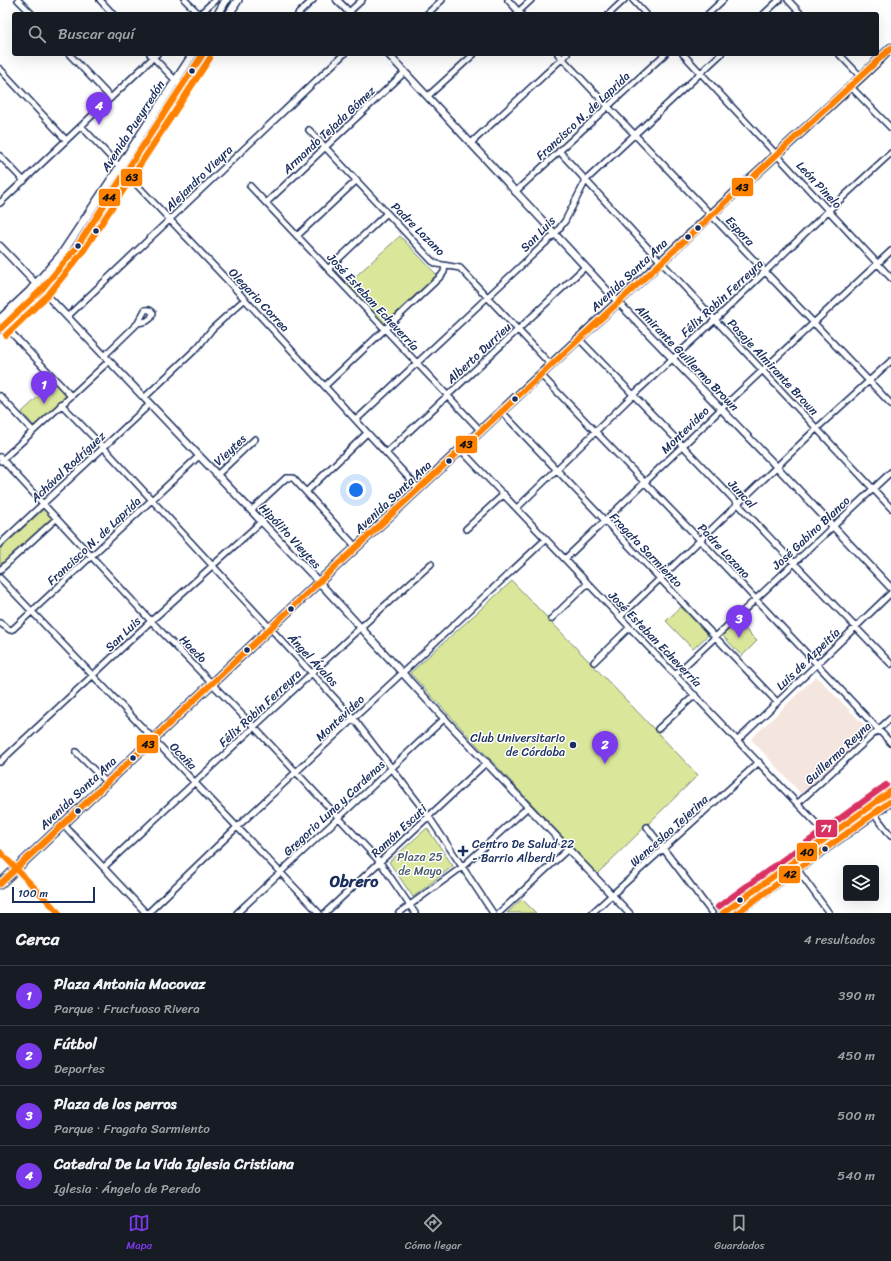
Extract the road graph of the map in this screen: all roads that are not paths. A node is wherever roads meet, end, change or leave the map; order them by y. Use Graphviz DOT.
graph roads {
  1 [pos="18,0"];
  2 [pos="100,0"];
  3 [pos="185,0"];
  4 [pos="215,0"];
  5 [pos="226,0"];
  6 [pos="238,0"];
  7 [pos="314,0"];
  8 [pos="337,0"];
  9 [pos="362,0"];
  10 [pos="442,0"];
  11 [pos="508,0"];
  12 [pos="531,0"];
  13 [pos="624,0"];
  14 [pos="633,0"];
  15 [pos="723,0"];
  16 [pos="779,0"];
  17 [pos="788,0"];
  18 [pos="30,12"];
  19 [pos="111,12"];
  20 [pos="198,12"];
  21 [pos="202,12"];
  22 [pos="219,12"];
  23 [pos="230,12"];
  24 [pos="300,12"];
  25 [pos="349,12"];
  26 [pos="351,12"];
  27 [pos="428,12"];
  28 [pos="518,12"];
  29 [pos="520,12"];
  30 [pos="612,12"];
  31 [pos="644,12"];
  32 [pos="710,12"];
  33 [pos="766,12"];
  34 [pos="799,12"];
  35 [pos="891,48"];
  36 [pos="71,56"];
  37 [pos="153,56"];
  38 [pos="155,56"];
  39 [pos="192,56"];
  40 [pos="202,56"];
  41 [pos="342,56"];
  42 [pos="390,56"];
  43 [pos="472,56"];
  44 [pos="560,56"];
  45 [pos="663,56"];
  46 [pos="685,56"];
  47 [pos="719,56"];
  48 [pos="841,56"];
  49 [pos="0,69"];
  50 [pos="405,72"];
  51 [pos="701,73"];
  52 [pos="861,77"];
  53 [pos="176,81"];
  54 [pos="182,86"];
  55 [pos="851,87"];
  56 [pos="428,96"];
  57 [pos="111,98"];
  58 [pos="608,106"];
  59 [pos="81,126"];
  60 [pos="890,127"];
  61 [pos="309,130"];
  62 [pos="634,134"];
  63 [pos="66,140"];
  64 [pos="471,144"];
  65 [pos="325,147"];
  66 [pos="559,151"];
  67 [pos="891,153"];
  68 [pos="777,155"];
  69 [pos="0,156"];
  70 [pos="119,168"];
  71 [pos="125,174"];
  72 [pos="357,180"];
  73 [pos="586,180"];
  74 [pos="24,181"];
  75 [pos="250,186"];
  76 [pos="515,192"];
  77 [pos="0,203"];
  78 [pos="266,203"];
  79 [pos="829,210"];
  80 [pos="388,213"];
  81 [pos="711,215"];
  82 [pos="170,220"];
  83 [pos="555,234"];
  84 [pos="297,236"];
  85 [pos="0,246"];
  86 [pos="891,250"];
  87 [pos="660,262"];
  88 [pos="878,263"];
  89 [pos="445,266"];
  90 [pos="585,267"];
  91 [pos="328,269"];
  92 [pos="764,272"];
  93 [pos="891,278"];
  94 [pos="39,287"];
  95 [pos="487,297"];
  96 [pos="245,299"];
  97 [pos="618,302"];
  98 [pos="67,317"];
  99 [pos="715,320"];
  100 [pos="138,322"];
  101 [pos="1,324"];
  102 [pos="814,324"];
  103 [pos="385,329"];
  104 [pos="518,330"];
  105 [pos="579,339"];
  106 [pos="104,356"];
  107 [pos="672,358"];
  108 [pos="109,360"];
  109 [pos="891,361"];
  110 [pos="417,363"];
  111 [pos="551,365"];
  112 [pos="762,371"];
  113 [pos="541,374"];
  114 [pos="869,380"];
  115 [pos="325,386"];
  116 [pos="633,395"];
  117 [pos="0,396"];
  118 [pos="71,396"];
  119 [pos="448,396"];
  120 [pos="144,398"];
  121 [pos="62,404"];
  122 [pos="150,404"];
  123 [pos="891,404"];
  124 [pos="721,409"];
  125 [pos="501,411"];
  126 [pos="356,420"];
  127 [pos="816,429"];
  128 [pos="33,431"];
  129 [pos="481,431"];
  130 [pos="595,432"];
  131 [pos="367,433"];
  132 [pos="255,439"];
  133 [pos="683,446"];
  134 [pos="104,448"];
  135 [pos="461,450"];
  136 [pos="386,453"];
  137 [pos="199,456"];
  138 [pos="1,459"];
  139 [pos="777,467"];
  140 [pos="556,470"];
  141 [pos="891,472"];
  142 [pos="217,475"];
  143 [pos="644,482"];
  144 [pos="419,489"];
  145 [pos="873,489"];
  146 [pos="306,492"];
  147 [pos="504,494"];
  148 [pos="152,500"];
  149 [pos="42,504"];
  150 [pos="738,504"];
  151 [pos="517,508"];
  152 [pos="891,508"];
  153 [pos="251,511"];
  154 [pos="56,519"];
  155 [pos="605,521"];
  156 [pos="261,522"];
  157 [pos="833,527"];
  158 [pos="466,529"];
  159 [pos="546,539"];
  160 [pos="700,540"];
  161 [pos="0,544"];
  162 [pos="356,547"];
  163 [pos="91,556"];
  164 [pos="565,559"];
  165 [pos="794,563"];
  166 [pos="431,564"];
  167 [pos="213,566"];
  168 [pos="0,570"];
  169 [pos="0,578"];
  170 [pos="660,578"];
  171 [pos="319,582"];
  172 [pos="587,584"];
  173 [pos="891,588"];
  174 [pos="891,593"];
  175 [pos="755,599"];
  176 [pos="32,611"];
  177 [pos="620,617"];
  178 [pos="551,619"];
  179 [pos="151,621"];
  180 [pos="0,623"];
  181 [pos="856,627"];
  182 [pos="360,628"];
  183 [pos="629,628"];
  184 [pos="270,629"];
  185 [pos="715,636"];
  186 [pos="594,662"];
  187 [pos="817,664"];
  188 [pos="891,664"];
  189 [pos="312,673"];
  190 [pos="402,673"];
  191 [pos="675,675"];
  192 [pos="94,676"];
  193 [pos="212,683"];
  194 [pos="695,695"];
  195 [pos="777,702"];
  196 [pos="445,718"];
  197 [pos="891,718"];
  198 [pos="354,719"];
  199 [pos="254,727"];
  200 [pos="658,729"];
  201 [pos="878,730"];
  202 [pos="154,739"];
  203 [pos="738,740"];
  204 [pos="891,743"];
  205 [pos="76,752"];
  206 [pos="0,762"];
  207 [pos="487,762"];
  208 [pos="759,762"];
  209 [pos="391,768"];
  210 [pos="296,772"];
  211 [pos="195,782"];
  212 [pos="107,783"];
  213 [pos="891,791"];
  214 [pos="891,802"];
  215 [pos="798,803"];
  216 [pos="528,807"];
  217 [pos="869,807"];
  218 [pos="874,814"];
  219 [pos="429,817"];
  220 [pos="338,818"];
  221 [pos="63,824"];
  222 [pos="238,826"];
  223 [pos="648,827"];
  224 [pos="829,836"];
  225 [pos="891,836"];
  226 [pos="834,842"];
  227 [pos="568,849"];
  228 [pos="664,849"];
  229 [pos="0,852"];
  230 [pos="380,862"];
  231 [pos="104,867"];
  232 [pos="462,867"];
  233 [pos="16,869"];
  234 [pos="798,869"];
  235 [pos="280,872"];
  236 [pos="0,884"];
  237 [pos="612,896"];
  238 [pos="410,905"];
  239 [pos="59,913"];
  240 [pos="147,913"];
  241 [pos="237,913"];
  242 [pos="318,913"];
  243 [pos="325,913"];
  244 [pos="399,913"];
  245 [pos="415,913"];
  246 [pos="493,913"];
  247 [pos="499,913"];
  248 [pos="592,913"];
  249 [pos="629,913"];
  250 [pos="712,913"];
  251 [pos="723,913"];
  252 [pos="736,913"];
  253 [pos="829,913"];
  1 -- 18 [label="street"];
  2 -- 19 [label="street"];
  3 -- 20 [label="street"];
  4 -- 21 [label="street"];
  5 -- 22 [label="main road"];
  6 -- 23 [label="main road"];
  7 -- 24 [label="street"];
  8 -- 25 [label="street"];
  9 -- 26 [label="street"];
  10 -- 27 [label="street"];
  11 -- 28 [label="street"];
  12 -- 29 [label="street"];
  13 -- 30 [label="street"];
  14 -- 31 [label="street"];
  15 -- 32 [label="street"];
  16 -- 33 [label="street"];
  17 -- 34 [label="street"];
  35 -- 52 [label="main road, Avenida Santa Ana"];
  36 -- 57 [label="street"];
  37 -- 57 [label="street"];
  38 -- 53 [label="street"];
  39 -- 53 [label="main road, Avenida Pueyrredón"];
  40 -- 54 [label="main road, Avenida Pueyrredón"];
  41 -- 82 [label="street, Alejandro Vieyra"];
  42 -- 50 [label="street, Almirante Guillermo Brown"];
  43 -- 56 [label="street"];
  44 -- 58 [label="street, Espora"];
  44 -- 64 [label="street"];
  45 -- 58 [label="street, Francisco N. de Laprida"];
  46 -- 51 [label="street, León Pinelo"];
  47 -- 51 [label="street, San Luis"];
  48 -- 52 [label="street"];
  49 -- 63 [label="street"];
  50 -- 56 [label="street, Almirante Guillermo Brown"];
  50 -- 65 [label="street, Armando Tejada Gómez"];
  51 -- 62 [label="street, San Luis"];
  51 -- 68 [label="street, León Pinelo"];
  52 -- 55 [label="main road, Avenida Santa Ana"];
  53 -- 54 [label="street"];
  53 -- 70 [label="main road, Avenida Pueyrredón"];
  54 -- 71 [label="main road, Avenida Pueyrredón"];
  55 -- 60 [label="street"];
  55 -- 68 [label="main road, Avenida Santa Ana"];
  56 -- 64 [label="street, Almirante Guillermo Brown"];
  57 -- 59 [label="street"];
  58 -- 62 [label="street, Espora"];
  58 -- 66 [label="street, Francisco N. de Laprida"];
  59 -- 63 [label="street"];
  59 -- 70 [label="street, Olegario Correa"];
  61 -- 65 [label="street, Padre Lozano"];
  62 -- 73 [label="street, San Luis"];
  62 -- 81 [label="street, Espora"];
  63 -- 74 [label="street"];
  64 -- 76 [label="street, Almirante Guillermo Brown"];
  65 -- 72 [label="street, Padre Lozano"];
  65 -- 78 [label="street, Armando Tejada Gómez"];
  66 -- 73 [label="street, Pasaje Almirante Brown"];
  66 -- 76 [label="street, Francisco N. de Laprida"];
  67 -- 79 [label="street, Félix Robin Ferreyra"];
  68 -- 79 [label="street, León Pinelo"];
  68 -- 81 [label="main road, Avenida Santa Ana"];
  69 -- 74 [label="street"];
  70 -- 71 [label="street, Olegario Correa"];
  70 -- 94 [label="main road, Avenida Pueyrredón"];
  71 -- 82 [label="street, Olegario Correa"];
  71 -- 94 [label="main road, Avenida Pueyrredón"];
  72 -- 80 [label="street, Padre Lozano"];
  72 -- 84 [label="street"];
  73 -- 83 [label="street, San Luis"];
  73 -- 87 [label="street, Pasaje Almirante Brown"];
  74 -- 77 [label="street"];
  75 -- 78 [label="street, José Esteban Echeverría"];
  76 -- 83 [label="street, Almirante Guillermo Brown"];
  78 -- 84 [label="street, José Esteban Echeverría"];
  79 -- 88 [label="street, León Pinelo"];
  79 -- 92 [label="street, Félix Robin Ferreyra"];
  80 -- 89 [label="street, Padre Lozano"];
  80 -- 91 [label="street"];
  81 -- 87 [label="main road, Avenida Santa Ana"];
  81 -- 92 [label="street, Espora"];
  82 -- 96 [label="street, Olegario Correa"];
  82 -- 98 [label="street, Alejandro Vieyra"];
  83 -- 90 [label="street, Almirante Guillermo Brown"];
  83 -- 95 [label="street, San Luis"];
  84 -- 91 [label="street, José Esteban Echeverría"];
  85 -- 94 [label="street, Hipólito Vieytes"];
  86 -- 88 [label="street, Montevideo"];
  87 -- 97 [label="main road, Avenida Santa Ana"];
  87 -- 99 [label="street, Pasaje Almirante Brown"];
  88 -- 93 [label="street, León Pinelo"];
  88 -- 102 [label="street, Montevideo"];
  89 -- 95 [label="street, Padre Lozano"];
  89 -- 103 [label="street"];
  90 -- 97 [label="street, Almirante Guillermo Brown"];
  90 -- 104 [label="street, Alberto Durrieu"];
  91 -- 103 [label="street, José Esteban Echeverría"];
  92 -- 99 [label="street, Félix Robin Ferreyra"];
  92 -- 102 [label="street, Espora"];
  94 -- 98 [label="street, Hipólito Vieytes"];
  94 -- 101 [label="main road, Avenida Pueyrredón"];
  95 -- 104 [label="street, Padre Lozano"];
  95 -- 110 [label="street, San Luis"];
  96 -- 115 [label="street, Olegario Correa"];
  96 -- 120 [label="street"];
  97 -- 105 [label="main road, Avenida Santa Ana"];
  97 -- 107 [label="street, Almirante Guillermo Brown"];
  98 -- 106 [label="street, Hipólito Vieytes"];
  99 -- 107 [label="street, Félix Robin Ferreyra"];
  99 -- 112 [label="street, Pasaje Almirante Brown"];
  100 -- 106 [label="street"];
  101 -- 118 [label="street"];
  102 -- 112 [label="street, Montevideo"];
  102 -- 114 [label="street, Espora"];
  103 -- 110 [label="street, José Esteban Echeverría"];
  103 -- 115 [label="street"];
  104 -- 111 [label="street, Padre Lozano"];
  104 -- 119 [label="street, Alberto Durrieu"];
  105 -- 111 [label="main road, Avenida Santa Ana"];
  105 -- 116 [label="street, Juncal"];
  106 -- 108 [label="street, Hipólito Vieytes"];
  107 -- 116 [label="street, Félix Robin Ferreyra"];
  107 -- 124 [label="street, Almirante Guillermo Brown"];
  108 -- 118 [label="street"];
  108 -- 120 [label="street, Hipólito Vieytes"];
  109 -- 114 [label="street"];
  110 -- 119 [label="street, José Esteban Echeverría"];
  110 -- 126 [label="street, San Luis"];
  111 -- 113 [label="main road, Avenida Santa Ana"];
  112 -- 124 [label="street, Montevideo"];
  112 -- 127 [label="street, Pasaje Almirante Brown"];
  113 -- 125 [label="main road, Avenida Santa Ana"];
  113 -- 130 [label="street, Padre Lozano"];
  114 -- 123 [label="street, Espora"];
  114 -- 127 [label="street"];
  115 -- 126 [label="street, Olegario Correa"];
  116 -- 130 [label="street, Félix Robin Ferreyra"];
  116 -- 133 [label="street, Juncal"];
  117 -- 128 [label="street"];
  118 -- 121 [label="street"];
  119 -- 129 [label="street, José Esteban Echeverría"];
  119 -- 136 [label="street, Alberto Durrieu"];
  120 -- 122 [label="street, Hipólito Vieytes"];
  121 -- 128 [label="street"];
  121 -- 134 [label="street, Ángel Ávalos"];
  122 -- 134 [label="street, Achával Rodríguez"];
  122 -- 137 [label="street, Hipólito Vieytes"];
  124 -- 133 [label="street, Montevideo"];
  124 -- 139 [label="street, Almirante Guillermo Brown"];
  125 -- 129 [label="main road, Avenida Santa Ana"];
  125 -- 140 [label="street, Fragata Sarmiento"];
  126 -- 131 [label="street, Olegario Correa"];
  127 -- 139 [label="street"];
  127 -- 145 [label="street, Pasaje Almirante Brown"];
  128 -- 138 [label="street"];
  129 -- 135 [label="main road, Avenida Santa Ana"];
  130 -- 140 [label="street, Félix Robin Ferreyra"];
  130 -- 143 [label="street, Padre Lozano"];
  131 -- 136 [label="street, Olegario Correa"];
  131 -- 146 [label="street"];
  132 -- 142 [label="street, Vieytes"];
  133 -- 143 [label="street, Montevideo"];
  133 -- 150 [label="street, Juncal"];
  134 -- 148 [label="street, Ángel Ávalos"];
  134 -- 149 [label="street, Achával Rodríguez"];
  135 -- 144 [label="main road, Avenida Santa Ana"];
  135 -- 147 [label="street, José Esteban Echeverría"];
  136 -- 144 [label="street, Olegario Correa"];
  137 -- 142 [label="street, Hipólito Vieytes"];
  137 -- 148 [label="street, Francisco N. de Laprida"];
  138 -- 149 [label="street, Haedo"];
  139 -- 150 [label="street"];
  139 -- 157 [label="street, Almirante Guillermo Brown"];
  140 -- 151 [label="street, Félix Robin Ferreyra"];
  140 -- 155 [label="street, Fragata Sarmiento"];
  141 -- 145 [label="street, José Gabino Blanco"];
  142 -- 153 [label="street, Hipólito Vieytes"];
  143 -- 155 [label="street, Montevideo"];
  143 -- 160 [label="street, Padre Lozano"];
  144 -- 162 [label="main road, Avenida Santa Ana"];
  145 -- 152 [label="street, Pasaje Almirante Brown"];
  145 -- 157 [label="street, José Gabino Blanco"];
  146 -- 153 [label="street"];
  146 -- 162 [label="street"];
  147 -- 151 [label="street, José Esteban Echeverría"];
  147 -- 158 [label="street"];
  148 -- 163 [label="street, Francisco N. de Laprida"];
  148 -- 167 [label="street, Ángel Ávalos"];
  149 -- 154 [label="street, Haedo"];
  149 -- 161 [label="street, Achával Rodríguez"];
  150 -- 160 [label="street"];
  150 -- 165 [label="street, Juncal"];
  151 -- 159 [label="street, José Esteban Echeverría"];
  153 -- 156 [label="street, Hipólito Vieytes"];
  154 -- 163 [label="street, Haedo"];
  154 -- 168 [label="street"];
  155 -- 164 [label="street, Montevideo"];
  155 -- 170 [label="street, Fragata Sarmiento"];
  156 -- 167 [label="street, San Luis"];
  156 -- 171 [label="street, Hipólito Vieytes"];
  157 -- 165 [label="street, José Gabino Blanco"];
  157 -- 173 [label="street, Almirante Guillermo Brown"];
  159 -- 164 [label="street, José Esteban Echeverría"];
  159 -- 190 [label="street, Montevideo"];
  160 -- 170 [label="street"];
  160 -- 175 [label="street, Padre Lozano"];
  162 -- 171 [label="main road, Avenida Santa Ana"];
  163 -- 176 [label="street, Francisco N. de Laprida"];
  163 -- 179 [label="street, Haedo"];
  164 -- 172 [label="street, José Esteban Echeverría"];
  165 -- 175 [label="street, José Gabino Blanco"];
  165 -- 181 [label="street, Juncal"];
  166 -- 182 [label="street, Félix Robin Ferreyra"];
  167 -- 179 [label="street, San Luis"];
  167 -- 184 [label="street, Ángel Ávalos"];
  169 -- 176 [label="street, Ocaña"];
  170 -- 177 [label="street"];
  170 -- 185 [label="street, Fragata Sarmiento"];
  171 -- 182 [label="street, Hipólito Vieytes"];
  171 -- 184 [label="main road, Avenida Santa Ana"];
  172 -- 177 [label="street, José Esteban Echeverría"];
  172 -- 178 [label="street"];
  174 -- 181 [label="street, Luis de Azpeitía"];
  175 -- 185 [label="street, José Gabino Blanco"];
  175 -- 187 [label="street, Padre Lozano"];
  176 -- 180 [label="street, Francisco N. de Laprida"];
  176 -- 192 [label="street, Ocaña"];
  177 -- 183 [label="street, José Esteban Echeverría"];
  179 -- 192 [label="street, San Luis"];
  179 -- 193 [label="street, Haedo"];
  181 -- 187 [label="street, Luis de Azpeitía"];
  181 -- 188 [label="street, Juncal"];
  182 -- 189 [label="street, Félix Robin Ferreyra"];
  182 -- 190 [label="street, Hipólito Vieytes"];
  183 -- 186 [label="street"];
  183 -- 191 [label="street, José Esteban Echeverría"];
  184 -- 189 [label="street, Ángel Ávalos"];
  184 -- 193 [label="main road, Avenida Santa Ana"];
  185 -- 191 [label="street, José Gabino Blanco"];
  185 -- 195 [label="street, Fragata Sarmiento"];
  187 -- 195 [label="street, Luis de Azpeitía"];
  187 -- 201 [label="street, Padre Lozano"];
  189 -- 198 [label="street, Ángel Ávalos"];
  189 -- 199 [label="street, Félix Robin Ferreyra"];
  190 -- 196 [label="street, Hipólito Vieytes"];
  190 -- 198 [label="street, Montevideo"];
  191 -- 194 [label="street, José Esteban Echeverría"];
  192 -- 202 [label="street, Ocaña"];
  192 -- 206 [label="street, San Luis"];
  193 -- 199 [label="street, Haedo"];
  193 -- 202 [label="main road, Avenida Santa Ana"];
  194 -- 200 [label="street"];
  194 -- 203 [label="street, José Esteban Echeverría"];
  195 -- 203 [label="street, Luis de Azpeitía"];
  196 -- 207 [label="street, Hipólito Vieytes"];
  196 -- 209 [label="street, Gregorio Luna y Cardenas"];
  197 -- 201 [label="street, Guillermo Reyna"];
  198 -- 209 [label="street, Ángel Ávalos"];
  198 -- 210 [label="street, Montevideo"];
  199 -- 210 [label="street, Haedo"];
  199 -- 211 [label="street, Félix Robin Ferreyra"];
  201 -- 204 [label="street, Padre Lozano"];
  201 -- 215 [label="street, Guillermo Reyna"];
  202 -- 211 [label="street, Ocaña"];
  202 -- 212 [label="main road, Avenida Santa Ana"];
  203 -- 208 [label="street, José Esteban Echeverría"];
  205 -- 212 [label="street"];
  207 -- 216 [label="street, Hipólito Vieytes"];
  207 -- 219 [label="street, Ramón Escuti"];
  208 -- 215 [label="street, José Esteban Echeverría"];
  208 -- 228 [label="street, Wenceslao Tejerina"];
  209 -- 219 [label="street, Ángel Ávalos"];
  209 -- 220 [label="street, Gregorio Luna y Cardenas"];
  210 -- 220 [label="street, Haedo"];
  210 -- 222 [label="street, Montevideo"];
  211 -- 222 [label="street, Ocaña"];
  211 -- 231 [label="street, Félix Robin Ferreyra"];
  212 -- 221 [label="main road, Avenida Santa Ana"];
  213 -- 217 [label="main road"];
  214 -- 218 [label="main road"];
  215 -- 224 [label="street, José Esteban Echeverría"];
  216 -- 227 [label="street, Hipólito Vieytes"];
  216 -- 232 [label="street"];
  217 -- 218 [label="street"];
  217 -- 224 [label="main road"];
  218 -- 225 [label="street"];
  218 -- 226 [label="main road"];
  219 -- 230 [label="street, Ramón Escuti"];
  219 -- 232 [label="street, Ángel Ávalos"];
  220 -- 230 [label="street, Haedo"];
  220 -- 235 [label="street, Gregorio Luna y Cardenas"];
  221 -- 231 [label="street"];
  221 -- 233 [label="main road, Avenida Santa Ana"];
  222 -- 235 [label="street, Ocaña"];
  222 -- 240 [label="street, Montevideo"];
  223 -- 228 [label="street"];
  224 -- 226 [label="street, José Esteban Echeverría"];
  224 -- 251 [label="main road"];
  226 -- 234 [label="main road"];
  227 -- 237 [label="street, Hipólito Vieytes"];
  227 -- 247 [label="street"];
  228 -- 237 [label="street, Wenceslao Tejerina"];
  228 -- 250 [label="street"];
  229 -- 233 [label="street"];
  230 -- 238 [label="street, Haedo"];
  230 -- 243 [label="street, Ramón Escuti"];
  231 -- 240 [label="street"];
  232 -- 238 [label="street"];
  232 -- 246 [label="street, Ángel Ávalos"];
  233 -- 236 [label="main road, Avenida Santa Ana"];
  233 -- 239 [label="street"];
  234 -- 252 [label="main road"];
  234 -- 253 [label="street"];
  235 -- 241 [label="street, Gregorio Luna y Cardenas"];
  235 -- 242 [label="street, Ocaña"];
  237 -- 248 [label="street, Wenceslao Tejerina"];
  237 -- 249 [label="street, Hipólito Vieytes"];
  238 -- 244 [label="street"];
  238 -- 245 [label="street, Haedo"];
}
